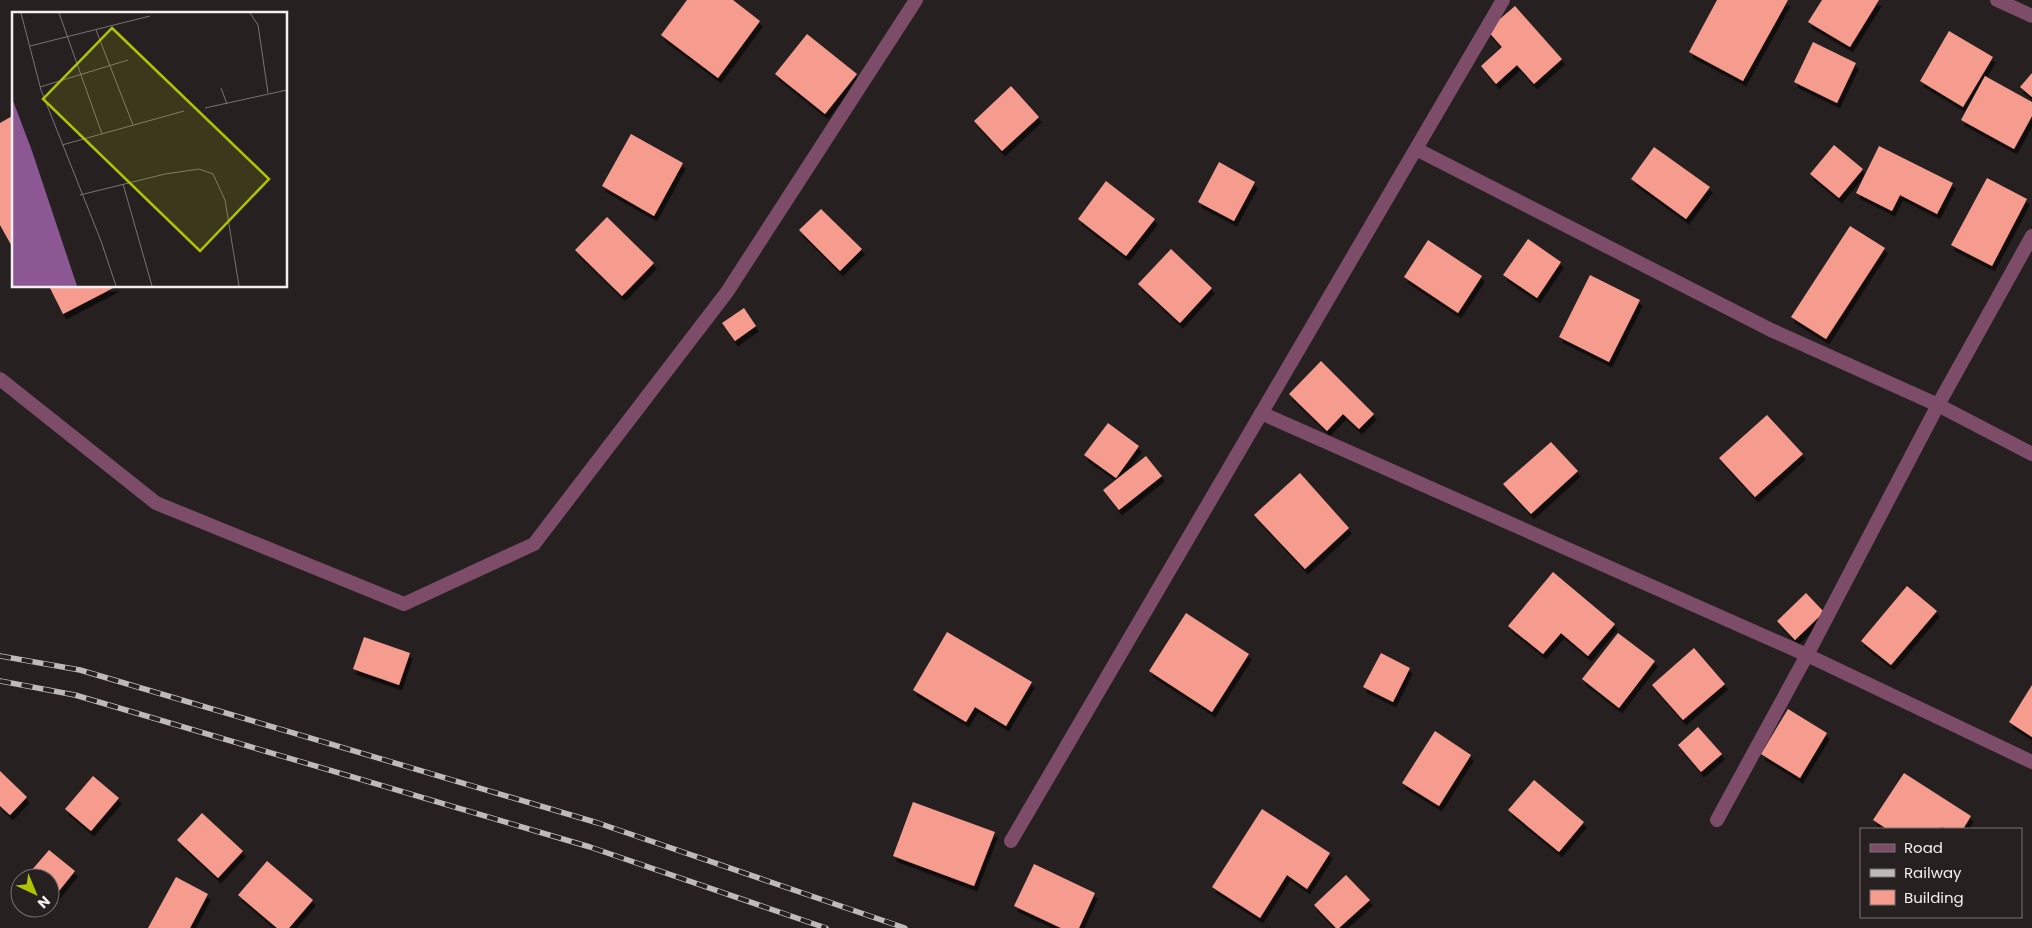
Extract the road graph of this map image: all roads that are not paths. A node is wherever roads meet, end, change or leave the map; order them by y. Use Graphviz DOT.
graph roads {
  1 [pos="916,0"];
  2 [pos="1503,0"];
  3 [pos="1997,0"];
  4 [pos="2032,16"];
  5 [pos="1416,149"];
  6 [pos="2032,236"];
  7 [pos="0,379"];
  8 [pos="1938,405"];
  9 [pos="1261,413"];
  10 [pos="2032,454"];
  11 [pos="1807,655"];
  12 [pos="2032,762"];
  13 [pos="1717,820"];
  14 [pos="1011,841"];
  1 -- 7 [label="street"];
  2 -- 5 [label="street"];
  3 -- 4 [label="street"];
  5 -- 8 [label="street"];
  5 -- 9 [label="street"];
  6 -- 8 [label="street"];
  8 -- 10 [label="street"];
  8 -- 11 [label="street"];
  9 -- 11 [label="street"];
  9 -- 14 [label="street"];
  11 -- 12 [label="street"];
  11 -- 13 [label="street"];
}
